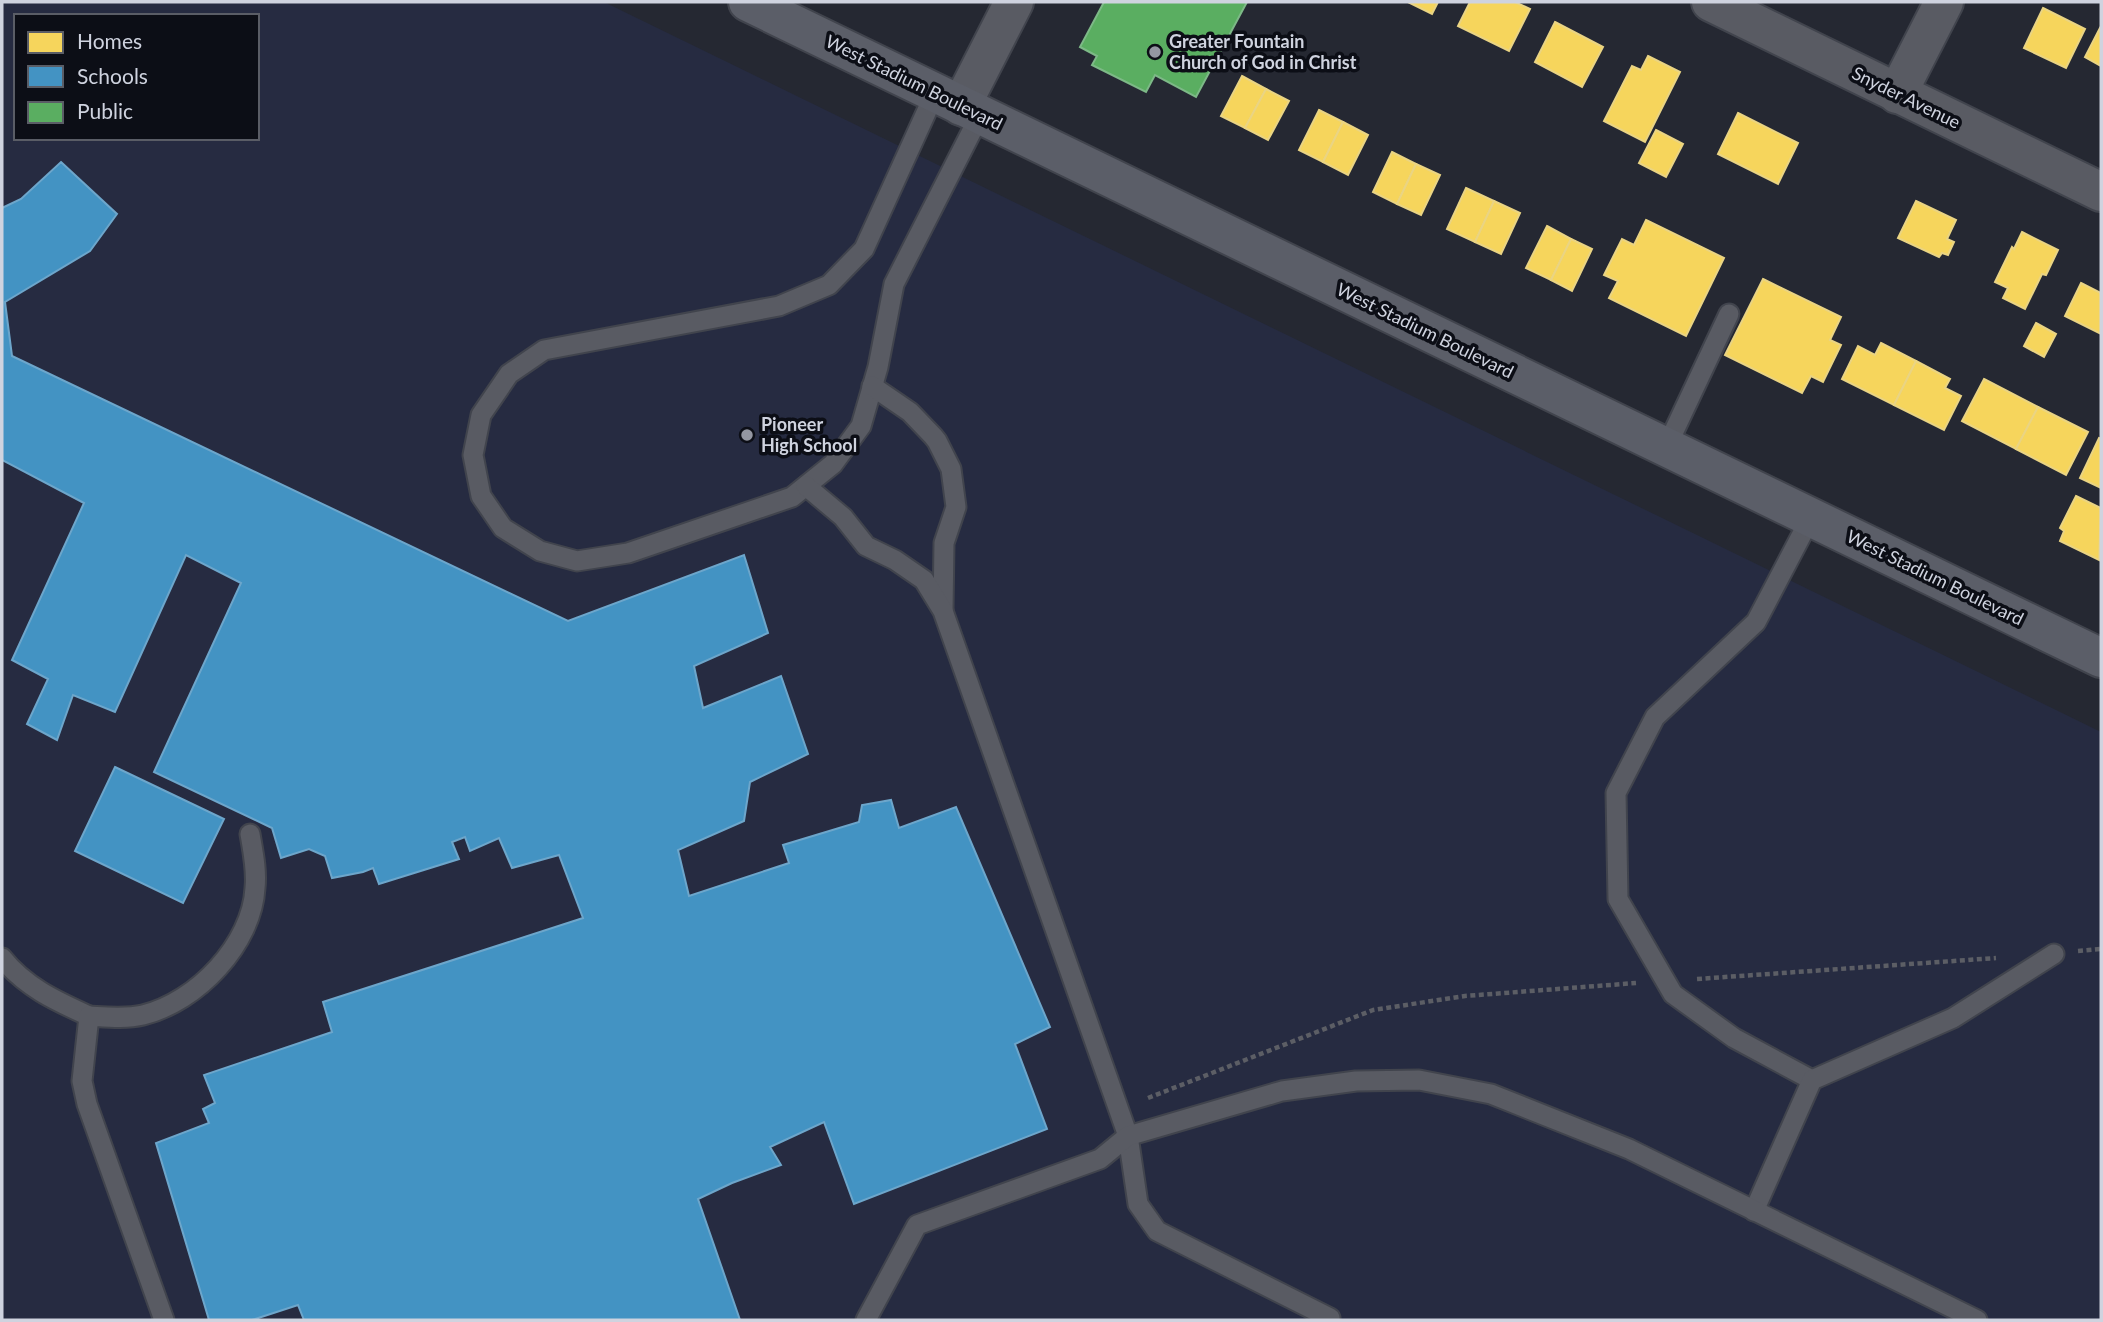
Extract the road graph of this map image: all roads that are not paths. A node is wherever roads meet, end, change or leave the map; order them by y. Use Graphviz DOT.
graph roads {
  1 [pos="748,2"];
  2 [pos="1014,2"];
  3 [pos="1711,2"];
  4 [pos="1944,2"];
  5 [pos="1897,94"];
  6 [pos="959,105"];
  7 [pos="2101,192"];
  8 [pos="1729,314"];
  9 [pos="872,386"];
  10 [pos="1666,448"];
  11 [pos="806,486"];
  12 [pos="1811,517"];
  13 [pos="943,611"];
  14 [pos="2101,658"];
  15 [pos="250,834"];
  16 [pos="2054,954"];
  17 [pos="2,958"];
  18 [pos="89,1016"];
  19 [pos="1812,1080"];
  20 [pos="1128,1136"];
  21 [pos="1754,1211"];
  22 [pos="1330,1318"];
  23 [pos="163,1320"];
  24 [pos="866,1320"];
  25 [pos="1977,1320"];
  1 -- 6 [label="main road, West Stadium Boulevard"];
  2 -- 6 [label="street"];
  3 -- 5 [label="street, Snyder Avenue"];
  4 -- 5 [label="street"];
  5 -- 7 [label="street, Snyder Avenue"];
  6 -- 9 [label="lane"];
  6 -- 10 [label="main road, West Stadium Boulevard"];
  6 -- 11 [label="lane"];
  8 -- 10 [label="lane"];
  9 -- 11 [label="lane"];
  9 -- 13 [label="lane"];
  10 -- 12 [label="main road, West Stadium Boulevard"];
  11 -- 13 [label="lane"];
  12 -- 14 [label="main road, West Stadium Boulevard"];
  12 -- 19 [label="lane"];
  13 -- 20 [label="lane"];
  15 -- 18 [label="lane"];
  16 -- 19 [label="lane"];
  17 -- 18 [label="lane"];
  18 -- 23 [label="lane"];
  19 -- 21 [label="lane"];
  20 -- 21 [label="lane"];
  20 -- 22 [label="lane"];
  20 -- 24 [label="lane"];
  21 -- 25 [label="lane"];
}
